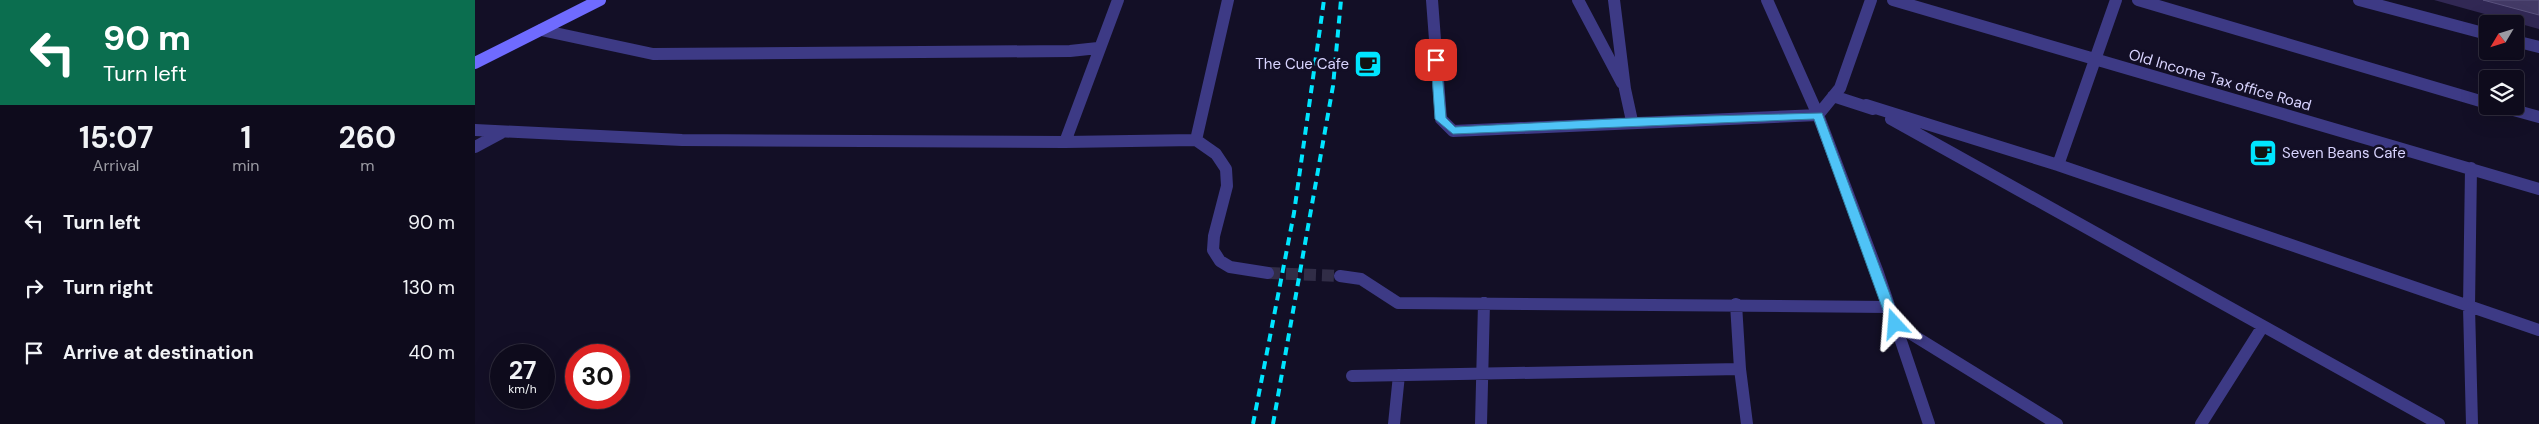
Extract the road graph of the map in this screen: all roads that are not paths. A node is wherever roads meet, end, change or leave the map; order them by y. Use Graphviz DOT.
graph roads {
  1 [pos="600,0"];
  2 [pos="1118,0"];
  3 [pos="1229,0"];
  4 [pos="1432,0"];
  5 [pos="1578,0"];
  6 [pos="1614,0"];
  7 [pos="1767,0"];
  8 [pos="1871,0"];
  9 [pos="1893,0"];
  10 [pos="2116,0"];
  11 [pos="2138,0"];
  12 [pos="2359,0"];
  13 [pos="2375,2"];
  14 [pos="541,30"];
  15 [pos="2479,32"];
  16 [pos="2524,43"];
  17 [pos="2539,47"];
  18 [pos="1098,48"];
  19 [pos="2094,58"];
  20 [pos="475,63"];
  21 [pos="1625,89"];
  22 [pos="1833,96"];
  23 [pos="2479,101"];
  24 [pos="1866,105"];
  25 [pos="2524,113"];
  26 [pos="1818,115"];
  27 [pos="2539,117"];
  28 [pos="1632,121"];
  29 [pos="475,130"];
  30 [pos="501,133"];
  31 [pos="1196,140"];
  32 [pos="1065,142"];
  33 [pos="475,147"];
  34 [pos="2058,165"];
  35 [pos="2471,168"];
  36 [pos="2539,189"];
  37 [pos="1268,273"];
  38 [pos="1340,276"];
  39 [pos="1484,303"];
  40 [pos="1736,304"];
  41 [pos="1889,307"];
  42 [pos="2469,307"];
  43 [pos="1895,324"];
  44 [pos="2263,326"];
  45 [pos="2539,330"];
  46 [pos="1740,370"];
  47 [pos="1483,374"];
  48 [pos="1399,375"];
  49 [pos="1352,376"];
  50 [pos="1394,424"];
  51 [pos="1481,424"];
  52 [pos="1747,424"];
  53 [pos="1929,424"];
  54 [pos="2057,424"];
  55 [pos="2201,424"];
  56 [pos="2439,424"];
  57 [pos="2472,424"];
  1 -- 14 [label="street"];
  2 -- 18 [label="street"];
  3 -- 31 [label="street"];
  4 -- 28 [label="street"];
  5 -- 21 [label="street"];
  6 -- 21 [label="street"];
  7 -- 26 [label="street"];
  8 -- 22 [label="street"];
  9 -- 19 [label="street, Old Income Tax office Road"];
  10 -- 19 [label="street"];
  11 -- 23 [label="street"];
  12 -- 13 [label="street"];
  13 -- 15 [label="street"];
  14 -- 18 [label="street"];
  14 -- 20 [label="street"];
  16 -- 17 [label="street"];
  18 -- 32 [label="street"];
  19 -- 34 [label="street"];
  19 -- 35 [label="street, Old Income Tax office Road"];
  21 -- 28 [label="street"];
  22 -- 24 [label="street"];
  22 -- 26 [label="street"];
  24 -- 34 [label="street"];
  24 -- 44 [label="street"];
  25 -- 27 [label="street"];
  26 -- 28 [label="street"];
  26 -- 41 [label="street"];
  29 -- 30 [label="street"];
  30 -- 32 [label="street"];
  30 -- 33 [label="street"];
  31 -- 32 [label="street"];
  31 -- 37 [label="street"];
  34 -- 42 [label="street"];
  35 -- 36 [label="street, Old Income Tax office Road"];
  35 -- 42 [label="street"];
  38 -- 39 [label="street"];
  39 -- 40 [label="street"];
  39 -- 47 [label="street"];
  40 -- 41 [label="street"];
  40 -- 46 [label="street"];
  41 -- 43 [label="street"];
  42 -- 45 [label="street"];
  42 -- 57 [label="street"];
  43 -- 53 [label="street"];
  43 -- 54 [label="street"];
  44 -- 55 [label="street"];
  44 -- 56 [label="street"];
  46 -- 47 [label="street"];
  46 -- 52 [label="street"];
  47 -- 48 [label="street"];
  47 -- 51 [label="street"];
  48 -- 49 [label="street"];
  48 -- 50 [label="street"];
}
